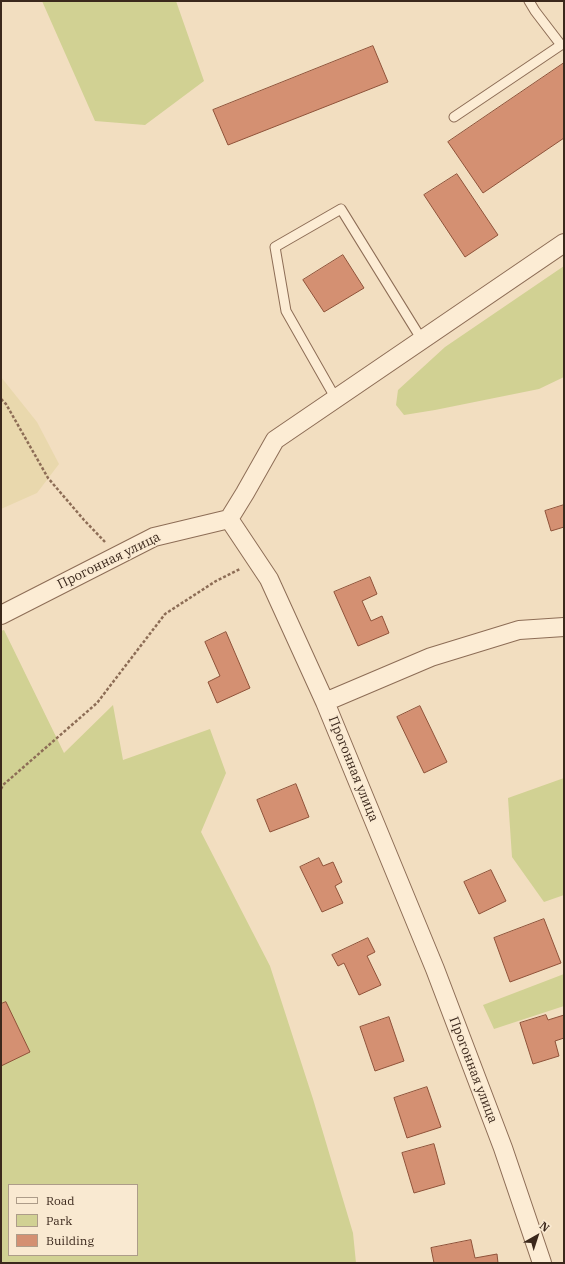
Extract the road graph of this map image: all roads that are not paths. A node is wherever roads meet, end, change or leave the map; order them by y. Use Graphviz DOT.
graph roads {
  1 [pos="529,1"];
  2 [pos="454,117"];
  3 [pos="564,243"];
  4 [pos="422,340"];
  5 [pos="336,399"];
  6 [pos="229,518"];
  7 [pos="1,615"];
  8 [pos="564,627"];
  9 [pos="325,702"];
  10 [pos="542,1263"];
  1 -- 2 [label="lane"];
  3 -- 4 [label="street"];
  4 -- 5 [label="street"];
  4 -- 5 [label="lane"];
  5 -- 6 [label="street"];
  6 -- 7 [label="street, Прогонная улица"];
  6 -- 9 [label="street, Прогонная улица"];
  8 -- 9 [label="street"];
  9 -- 10 [label="street, Прогонная улица"];
}
